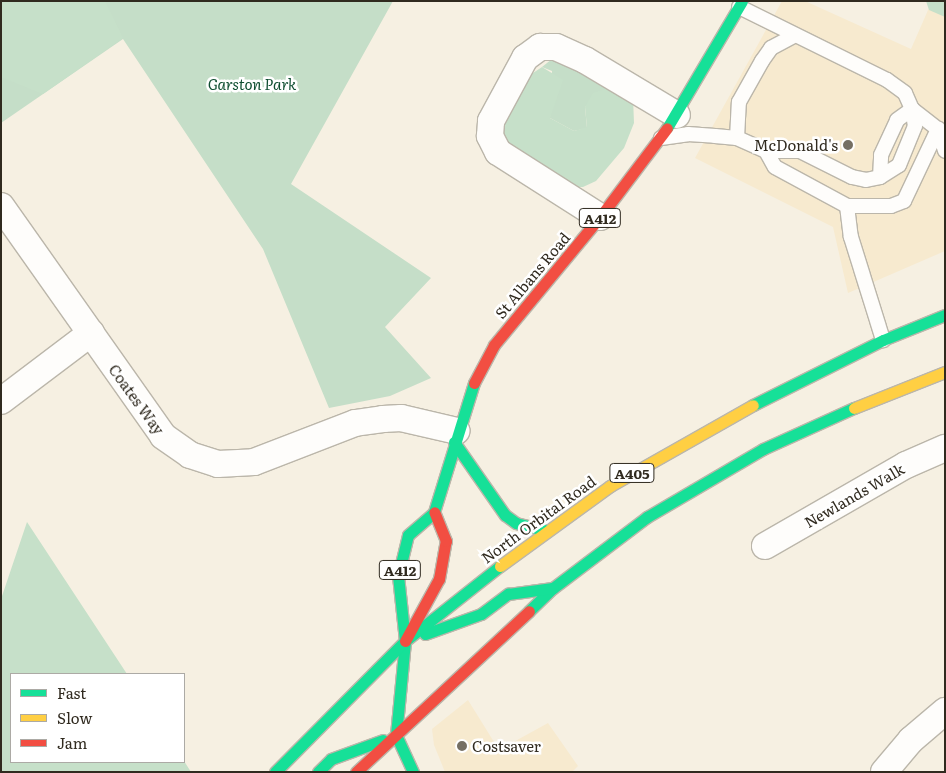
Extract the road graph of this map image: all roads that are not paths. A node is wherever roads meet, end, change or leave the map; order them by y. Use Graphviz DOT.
graph roads {
  1 [pos="740,4"];
  2 [pos="795,35"];
  3 [pos="912,109"];
  4 [pos="677,115"];
  5 [pos="938,129"];
  6 [pos="661,138"];
  7 [pos="737,138"];
  8 [pos="766,151"];
  9 [pos="945,151"];
  10 [pos="880,177"];
  11 [pos="1,206"];
  12 [pos="847,206"];
  13 [pos="600,217"];
  14 [pos="945,315"];
  15 [pos="91,333"];
  16 [pos="883,340"];
  17 [pos="945,372"];
  18 [pos="1,401"];
  19 [pos="456,437"];
  20 [pos="945,448"];
  21 [pos="434,512"];
  22 [pos="545,530"];
  23 [pos="765,546"];
  24 [pos="553,588"];
  25 [pos="405,641"];
  26 [pos="945,711"];
  27 [pos="396,736"];
  28 [pos="274,772"];
  29 [pos="318,772"];
  30 [pos="356,772"];
  31 [pos="413,772"];
  32 [pos="884,772"];
  1 -- 2 [label="lane"];
  1 -- 4 [label="main road, St Albans Road / A412"];
  2 -- 3 [label="lane"];
  2 -- 7 [label="lane"];
  3 -- 5 [label="lane"];
  3 -- 10 [label="lane"];
  3 -- 10 [label="lane"];
  4 -- 6 [label="main road, St Albans Road / A412"];
  4 -- 13 [label="street"];
  5 -- 9 [label="lane"];
  5 -- 12 [label="lane"];
  6 -- 7 [label="lane"];
  6 -- 13 [label="main road, St Albans Road / A412"];
  7 -- 8 [label="lane"];
  8 -- 10 [label="lane"];
  8 -- 12 [label="lane"];
  11 -- 15 [label="street, Coates Way"];
  12 -- 16 [label="lane"];
  13 -- 19 [label="main road, St Albans Road / A412"];
  14 -- 16 [label="main road, North Orbital Road / A405"];
  15 -- 18 [label="street"];
  15 -- 19 [label="street, Coates Way"];
  16 -- 22 [label="main road, North Orbital Road / A405"];
  17 -- 24 [label="main road"];
  19 -- 21 [label="main road, St Albans Road / A412"];
  19 -- 22 [label="main road"];
  20 -- 23 [label="street, Newlands Walk"];
  21 -- 25 [label="main road, A412"];
  21 -- 25 [label="main road, A412"];
  22 -- 25 [label="main road, North Orbital Road / A405"];
  24 -- 25 [label="main road"];
  24 -- 27 [label="main road"];
  25 -- 27 [label="main road, A412"];
  25 -- 28 [label="main road, North Orbital Road / A405"];
  26 -- 32 [label="street"];
  27 -- 29 [label="main road"];
  27 -- 30 [label="main road"];
  27 -- 31 [label="main road"];
}
